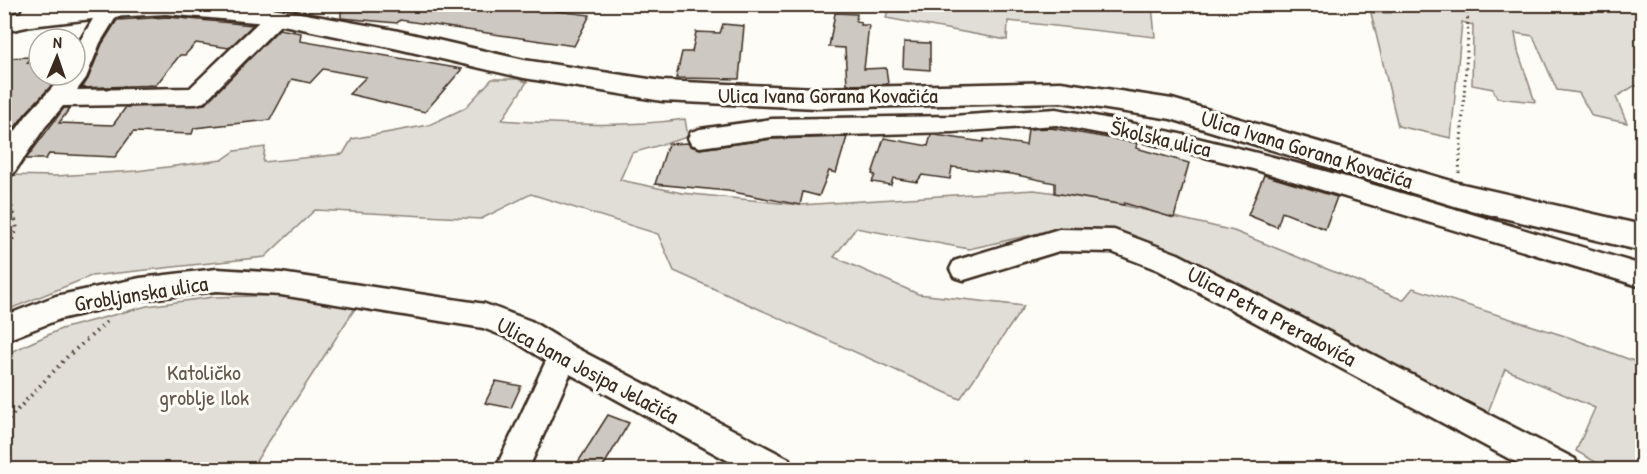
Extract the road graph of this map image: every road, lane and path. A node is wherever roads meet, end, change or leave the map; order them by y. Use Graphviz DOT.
graph roads {
  1 [pos="1467,4"];
  2 [pos="110,9"];
  3 [pos="24,16"];
  4 [pos="278,16"];
  5 [pos="57,98"];
  6 [pos="700,138"];
  7 [pos="6,175"];
  8 [pos="1458,195"];
  9 [pos="1642,238"];
  10 [pos="4,257"];
  11 [pos="964,269"];
  12 [pos="1642,276"];
  13 [pos="281,284"];
  14 [pos="114,315"];
  15 [pos="4,329"];
  16 [pos="564,356"];
  17 [pos="4,424"];
  18 [pos="511,470"];
  19 [pos="777,470"];
  20 [pos="1563,470"];
  1 -- 8 [label="path"];
  2 -- 3 [label="main road, Ulica Ivana Gorana Kovačića"];
  2 -- 4 [label="main road, Ulica Ivana Gorana Kovačića"];
  2 -- 5 [label="street"];
  4 -- 5 [label="street"];
  4 -- 8 [label="main road, Ulica Ivana Gorana Kovačića"];
  5 -- 7 [label="street"];
  6 -- 12 [label="street, Školska ulica"];
  7 -- 10 [label="path"];
  8 -- 9 [label="main road, Ulica Ivana Gorana Kovačića"];
  11 -- 20 [label="street, Ulica Petra Preradovića"];
  13 -- 15 [label="street, Grobljanska ulica"];
  13 -- 16 [label="street, Ulica bana Josipa Jelačića"];
  14 -- 17 [label="path"];
  16 -- 18 [label="street"];
  16 -- 19 [label="street, Ulica bana Josipa Jelačića"];
}
